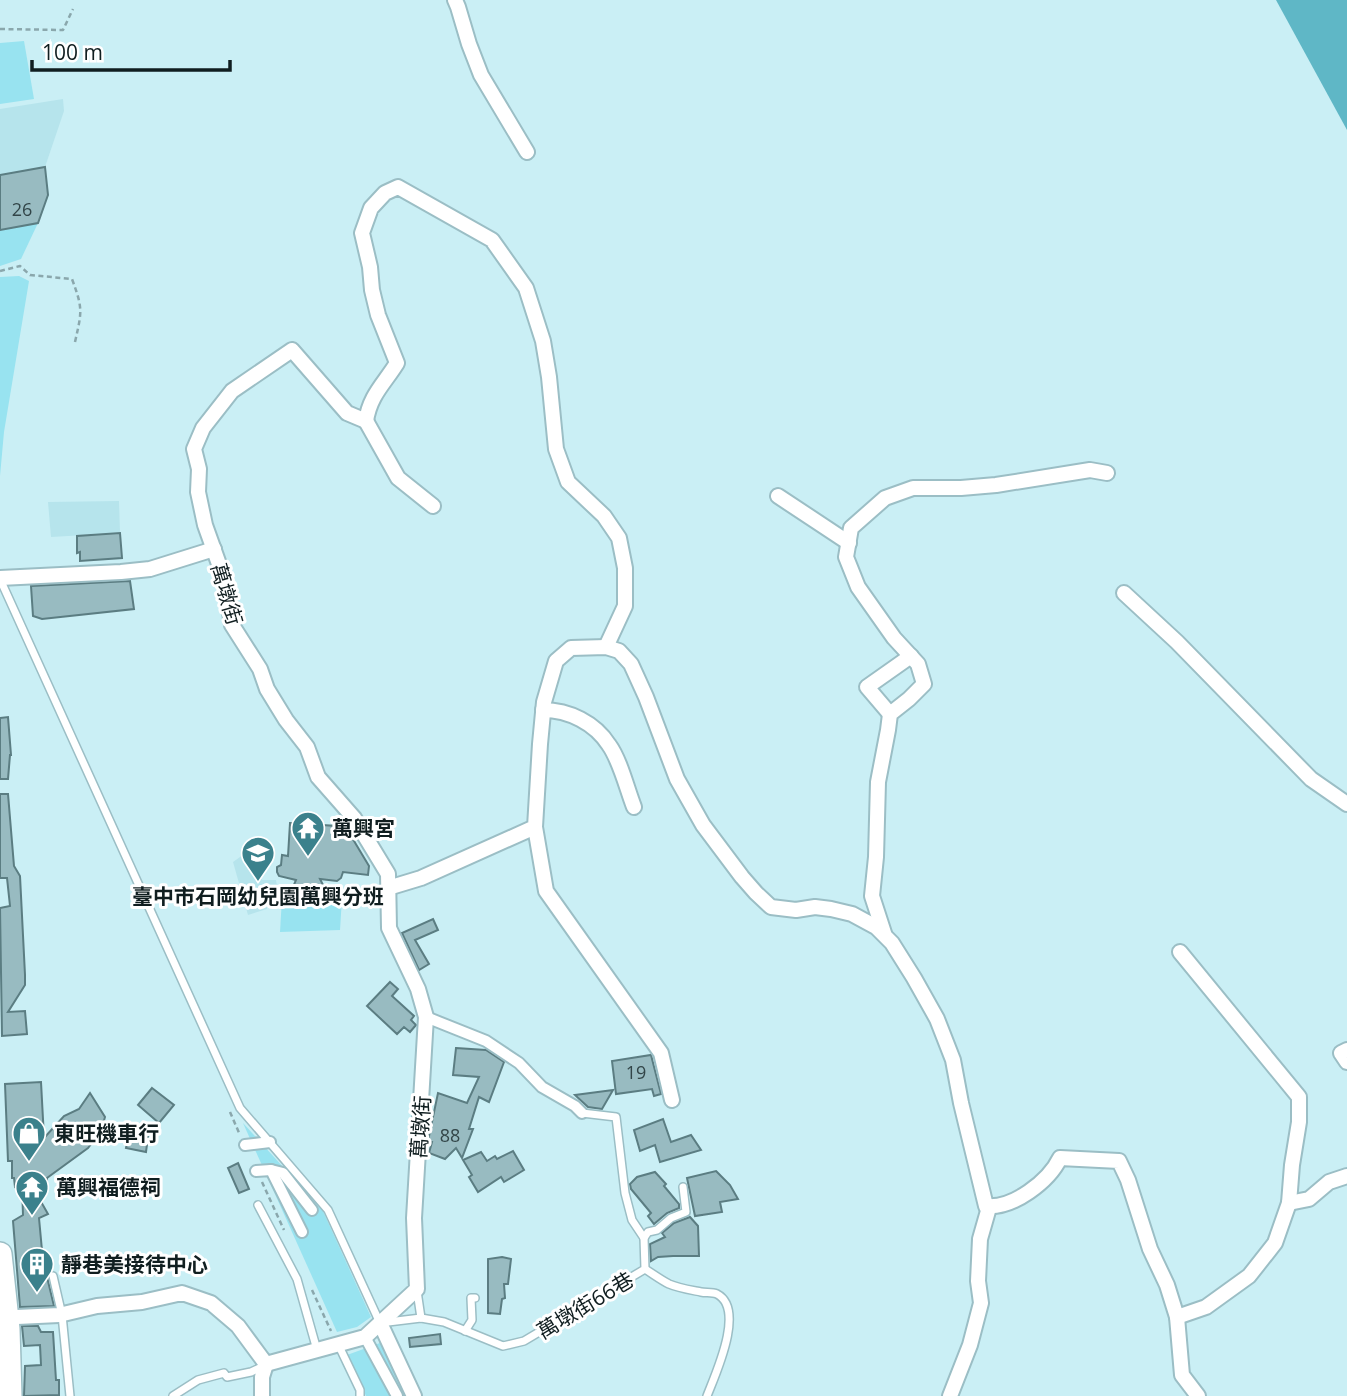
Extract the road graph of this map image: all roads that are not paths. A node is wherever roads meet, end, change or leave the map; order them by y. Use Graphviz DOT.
graph roads {
  1 [pos="455,0"];
  2 [pos="527,152"];
  3 [pos="366,421"];
  4 [pos="1107,473"];
  5 [pos="778,496"];
  6 [pos="433,506"];
  7 [pos="849,543"];
  8 [pos="214,549"];
  9 [pos="0,579"];
  10 [pos="1124,593"];
  11 [pos="606,647"];
  12 [pos="911,656"];
  13 [pos="544,710"];
  14 [pos="890,714"];
  15 [pos="1347,804"];
  16 [pos="634,807"];
  17 [pos="535,827"];
  18 [pos="388,888"];
  19 [pos="884,935"];
  20 [pos="1180,952"];
  21 [pos="426,1017"];
  22 [pos="1347,1050"];
  23 [pos="1347,1062"];
  24 [pos="672,1100"];
  25 [pos="582,1113"];
  26 [pos="270,1142"];
  27 [pos="244,1145"];
  28 [pos="271,1170"];
  29 [pos="256,1171"];
  30 [pos="1347,1176"];
  31 [pos="684,1187"];
  32 [pos="1289,1203"];
  33 [pos="258,1205"];
  34 [pos="312,1210"];
  35 [pos="988,1211"];
  36 [pos="302,1232"];
  37 [pos="644,1238"];
  38 [pos="0,1254"];
  39 [pos="645,1269"];
  40 [pos="53,1276"];
  41 [pos="417,1289"];
  42 [pos="475,1297"];
  43 [pos="5,1314"];
  44 [pos="62,1315"];
  45 [pos="1177,1317"];
  46 [pos="421,1318"];
  47 [pos="380,1324"];
  48 [pos="465,1331"];
  49 [pos="365,1337"];
  50 [pos="338,1344"];
  51 [pos="317,1350"];
  52 [pos="266,1364"];
  53 [pos="10,1396"];
  54 [pos="70,1396"];
  55 [pos="173,1396"];
  56 [pos="262,1396"];
  57 [pos="360,1396"];
  58 [pos="397,1396"];
  59 [pos="414,1396"];
  60 [pos="707,1396"];
  61 [pos="950,1396"];
  62 [pos="1198,1396"];
  1 -- 2 [label="street"];
  3 -- 6 [label="street"];
  3 -- 8 [label="street, 萬墩街"];
  3 -- 11 [label="street"];
  4 -- 7 [label="street"];
  5 -- 7 [label="street"];
  7 -- 12 [label="street"];
  8 -- 9 [label="street"];
  8 -- 18 [label="street, 萬墩街"];
  9 -- 26 [label="lane"];
  10 -- 15 [label="street"];
  11 -- 13 [label="street"];
  11 -- 19 [label="street"];
  12 -- 14 [label="street"];
  12 -- 14 [label="street"];
  13 -- 16 [label="street"];
  13 -- 17 [label="street"];
  14 -- 19 [label="street"];
  17 -- 18 [label="street"];
  17 -- 24 [label="street"];
  18 -- 21 [label="street, 萬墩街"];
  19 -- 45 [label="street"];
  20 -- 32 [label="street"];
  21 -- 25 [label="street"];
  21 -- 41 [label="street, 萬墩街"];
  22 -- 23 [label="street"];
  25 -- 37 [label="lane, 萬墩街66巷"];
  26 -- 27 [label="street"];
  26 -- 47 [label="lane"];
  28 -- 29 [label="street"];
  28 -- 34 [label="street"];
  28 -- 36 [label="street"];
  30 -- 32 [label="street"];
  31 -- 37 [label="lane"];
  32 -- 45 [label="street"];
  33 -- 51 [label="lane"];
  35 -- 61 [label="street"];
  37 -- 39 [label="lane, 萬墩街66巷"];
  38 -- 43 [label="main road"];
  39 -- 48 [label="lane, 萬墩街66巷"];
  39 -- 60 [label="lane"];
  40 -- 44 [label="lane"];
  41 -- 46 [label="lane"];
  41 -- 47 [label="street"];
  42 -- 48 [label="lane"];
  43 -- 44 [label="street"];
  43 -- 53 [label="main road"];
  44 -- 52 [label="street"];
  44 -- 54 [label="lane"];
  45 -- 62 [label="street"];
  46 -- 47 [label="lane, 萬墩街66巷"];
  46 -- 48 [label="lane, 萬墩街66巷"];
  47 -- 49 [label="street"];
  47 -- 59 [label="street"];
  49 -- 50 [label="street"];
  49 -- 58 [label="street"];
  50 -- 51 [label="street"];
  50 -- 57 [label="lane"];
  51 -- 52 [label="street"];
  52 -- 55 [label="lane"];
  52 -- 56 [label="street"];
}
